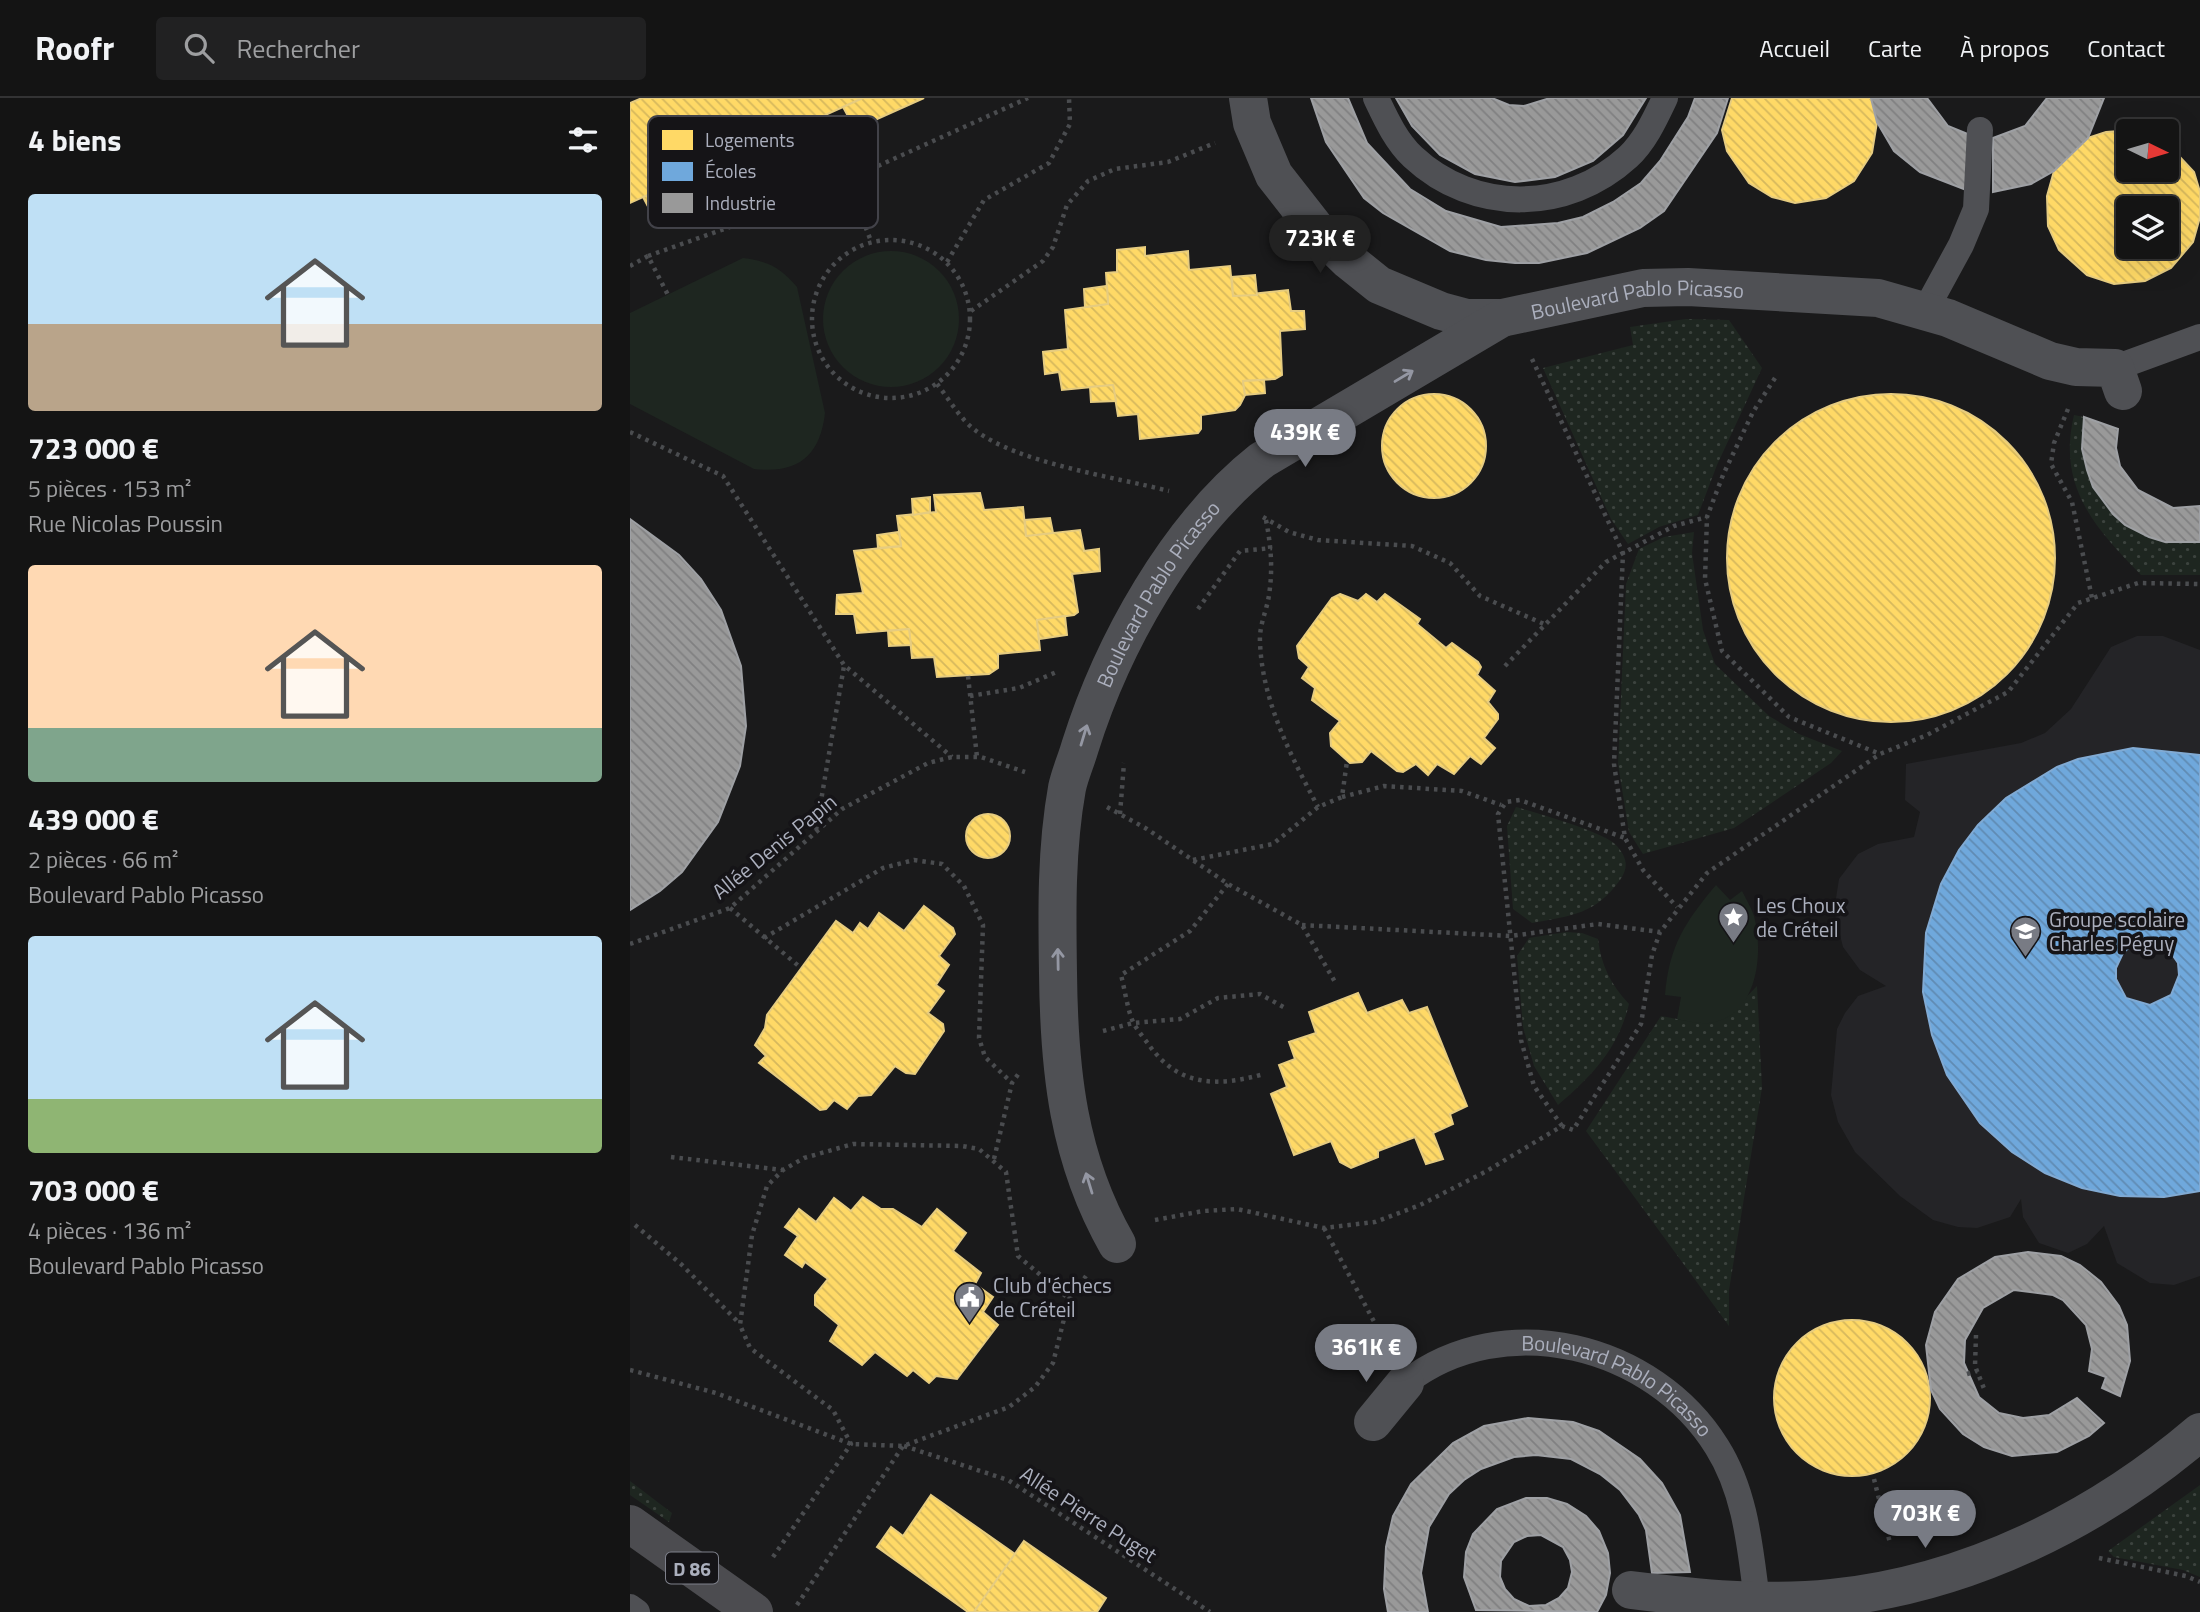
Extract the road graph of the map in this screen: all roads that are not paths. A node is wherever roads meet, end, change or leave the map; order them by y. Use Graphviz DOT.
graph roads {
  1 [pos="1248,98"];
  2 [pos="1376,98"];
  3 [pos="1665,98"];
  4 [pos="1980,130"];
  5 [pos="1925,311"];
  6 [pos="1502,318"];
  7 [pos="2200,337"];
  8 [pos="2119,379"];
  9 [pos="1117,1244"];
  10 [pos="1406,1382"];
  11 [pos="1373,1422"];
  12 [pos="2200,1432"];
  13 [pos="630,1524"];
  14 [pos="1631,1590"];
  15 [pos="1757,1600"];
  16 [pos="1893,1601"];
  17 [pos="630,1607"];
  18 [pos="637,1612"];
  19 [pos="754,1612"];
  1 -- 6 [label="street"];
  2 -- 3 [label="lane"];
  4 -- 5 [label="lane"];
  5 -- 6 [label="street, Boulevard Pablo Picasso"];
  5 -- 8 [label="street, Boulevard Pablo Picasso"];
  9 -- 6 [label="street, Boulevard Pablo Picasso, one-way"];
  7 -- 8 [label="lane"];
  10 -- 11 [label="street, Boulevard Pablo Picasso"];
  10 -- 15 [label="lane, Boulevard Pablo Picasso"];
  12 -- 16 [label="street"];
  13 -- 19 [label="main road, D 86"];
  14 -- 15 [label="street"];
  15 -- 16 [label="street"];
  17 -- 18 [label="lane"];
}
